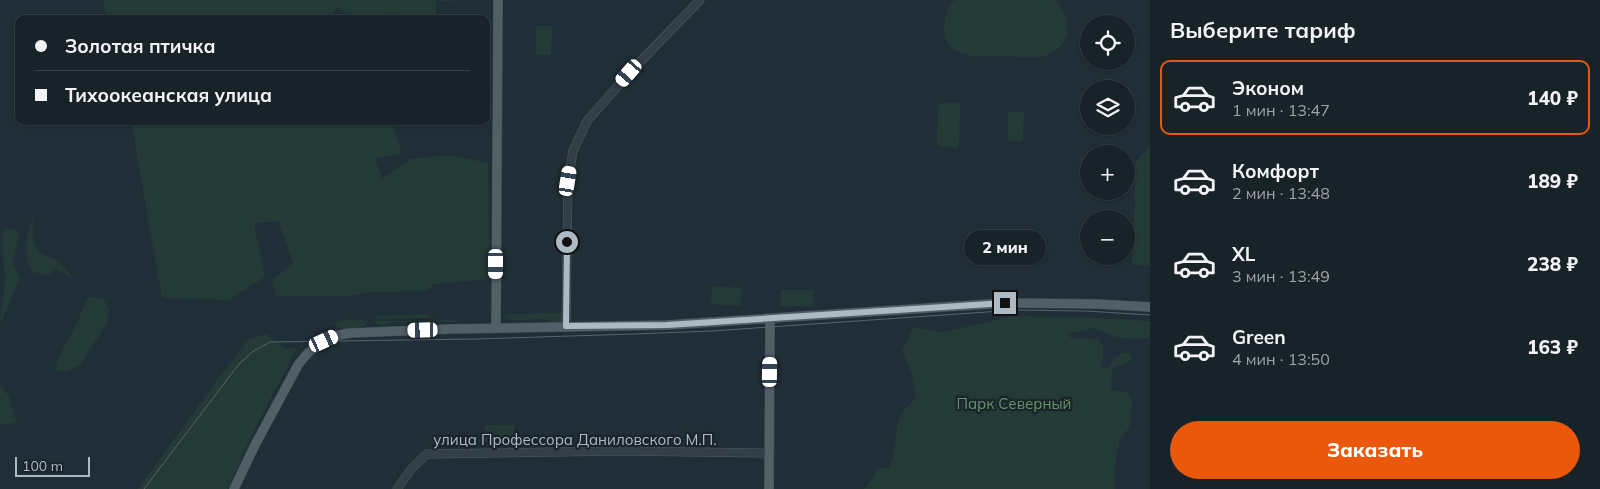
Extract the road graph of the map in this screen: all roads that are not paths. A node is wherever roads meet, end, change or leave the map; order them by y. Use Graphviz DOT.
graph roads {
  1 [pos="498,0"];
  2 [pos="700,0"];
  3 [pos="1150,307"];
  4 [pos="770,318"];
  5 [pos="566,326"];
  6 [pos="496,328"];
  7 [pos="769,453"];
  8 [pos="234,489"];
  9 [pos="397,489"];
  10 [pos="769,489"];
  1 -- 6 [label="main road"];
  2 -- 5 [label="street"];
  3 -- 4 [label="main road"];
  4 -- 5 [label="main road"];
  4 -- 7 [label="main road"];
  5 -- 6 [label="main road"];
  6 -- 8 [label="main road"];
  7 -- 9 [label="street, улица Профессора Даниловского М.П."];
  7 -- 10 [label="main road"];
}
